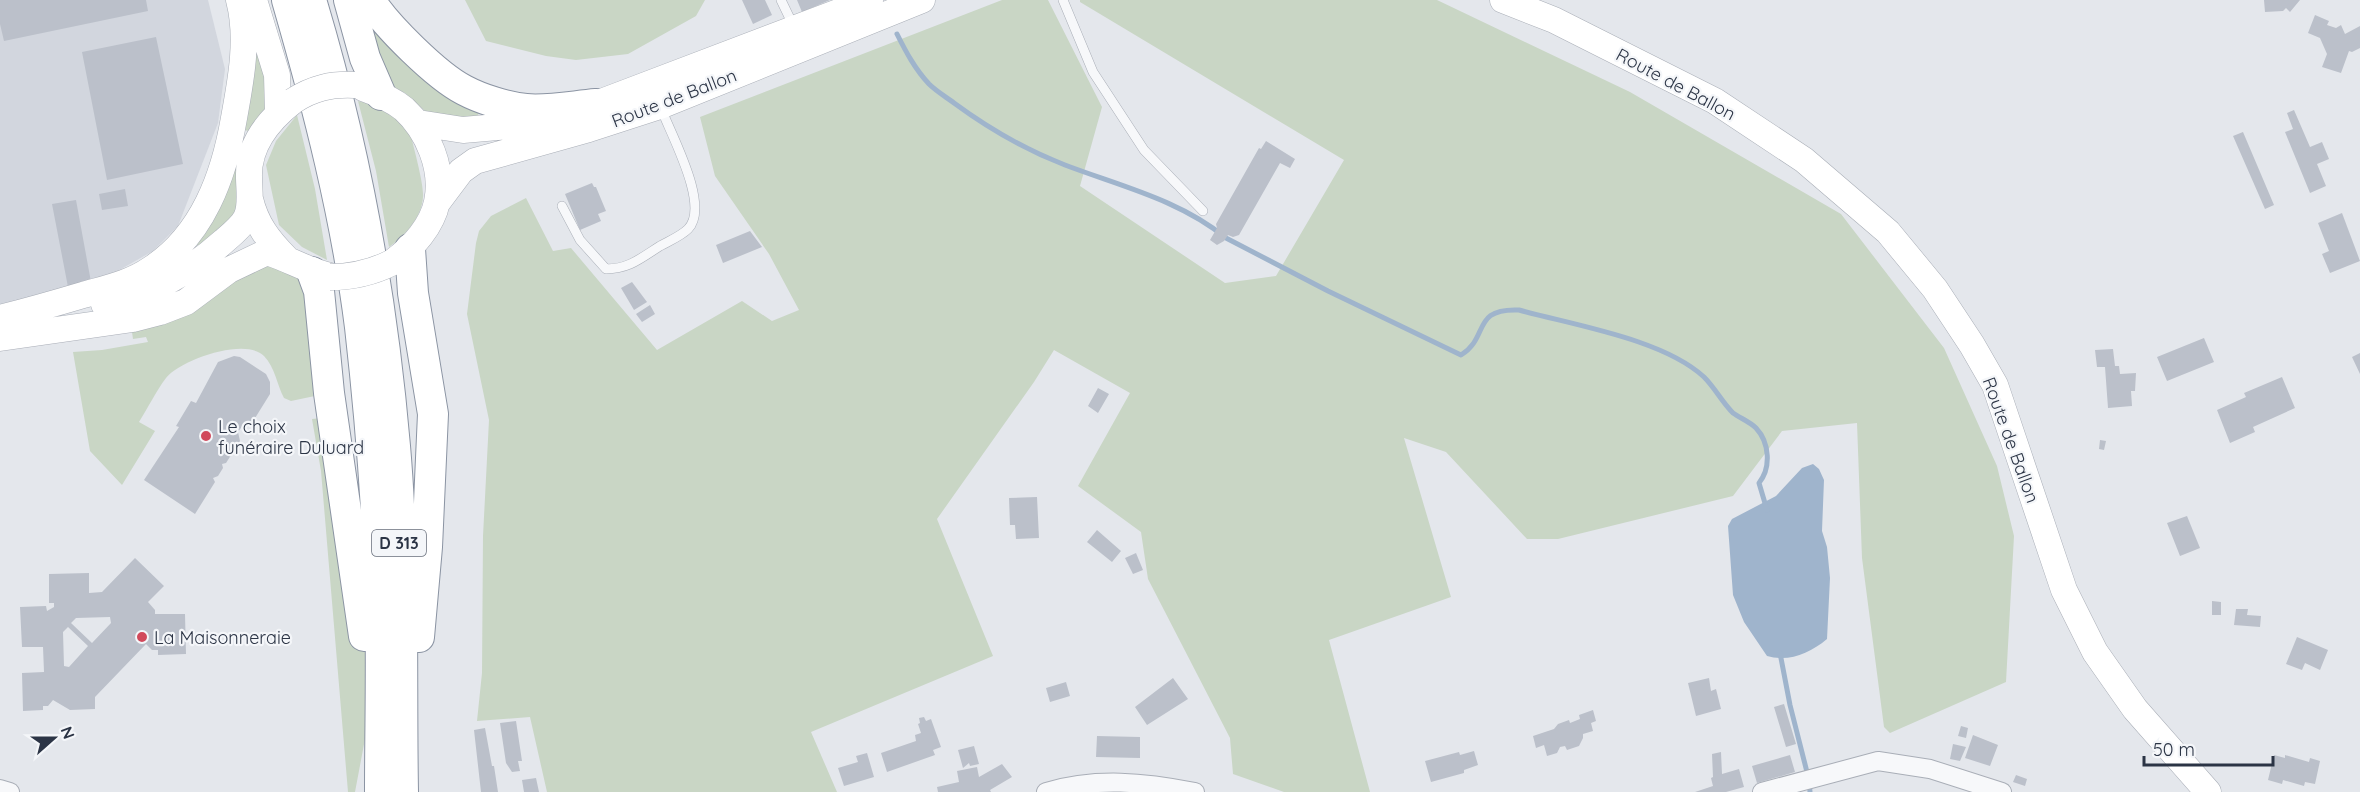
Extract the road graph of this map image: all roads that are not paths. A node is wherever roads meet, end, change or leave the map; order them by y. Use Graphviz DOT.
graph roads {
  1 [pos="239,0"];
  2 [pos="254,0"];
  3 [pos="287,0"];
  4 [pos="311,0"];
  5 [pos="349,0"];
  6 [pos="370,0"];
  7 [pos="781,0"];
  8 [pos="870,0"];
  9 [pos="922,0"];
  10 [pos="1063,0"];
  11 [pos="1503,0"];
  12 [pos="799,38"];
  13 [pos="368,90"];
  14 [pos="652,96"];
  15 [pos="596,104"];
  16 [pos="286,106"];
  17 [pos="418,123"];
  18 [pos="250,199"];
  19 [pos="437,203"];
  20 [pos="562,206"];
  21 [pos="1203,211"];
  22 [pos="401,256"];
  23 [pos="286,258"];
  24 [pos="321,274"];
  25 [pos="0,319"];
  26 [pos="0,338"];
  27 [pos="380,742"];
  28 [pos="380,792"];
  29 [pos="403,792"];
  30 [pos="408,792"];
  31 [pos="1046,792"];
  32 [pos="1195,792"];
  33 [pos="1762,792"];
  34 [pos="2002,792"];
  35 [pos="2208,792"];
  1 -- 25 [label="main road"];
  2 -- 16 [label="main road"];
  3 -- 27 [label="highway, D 313"];
  4 -- 29 [label="highway, D 313"];
  5 -- 13 [label="highway"];
  6 -- 15 [label="highway"];
  7 -- 12 [label="lane"];
  8 -- 12 [label="main road, Route de Ballon"];
  9 -- 12 [label="main road, Route de Ballon"];
  10 -- 21 [label="lane"];
  11 -- 35 [label="main road, Route de Ballon"];
  12 -- 14 [label="main road, Route de Ballon"];
  13 -- 16 [label="main road, bridge"];
  13 -- 17 [label="main road"];
  14 -- 15 [label="main road, Route de Ballon"];
  14 -- 19 [label="main road, Route de Ballon"];
  14 -- 20 [label="lane"];
  15 -- 17 [label="main road, Route de Ballon"];
  16 -- 18 [label="main road"];
  17 -- 19 [label="main road"];
  18 -- 23 [label="main road"];
  18 -- 25 [label="main road"];
  19 -- 22 [label="main road"];
  22 -- 24 [label="main road, bridge"];
  22 -- 30 [label="highway"];
  23 -- 24 [label="main road"];
  23 -- 26 [label="main road"];
  24 -- 27 [label="highway"];
  27 -- 28 [label="highway, D 313"];
  31 -- 32 [label="street"];
  33 -- 34 [label="street"];
}
